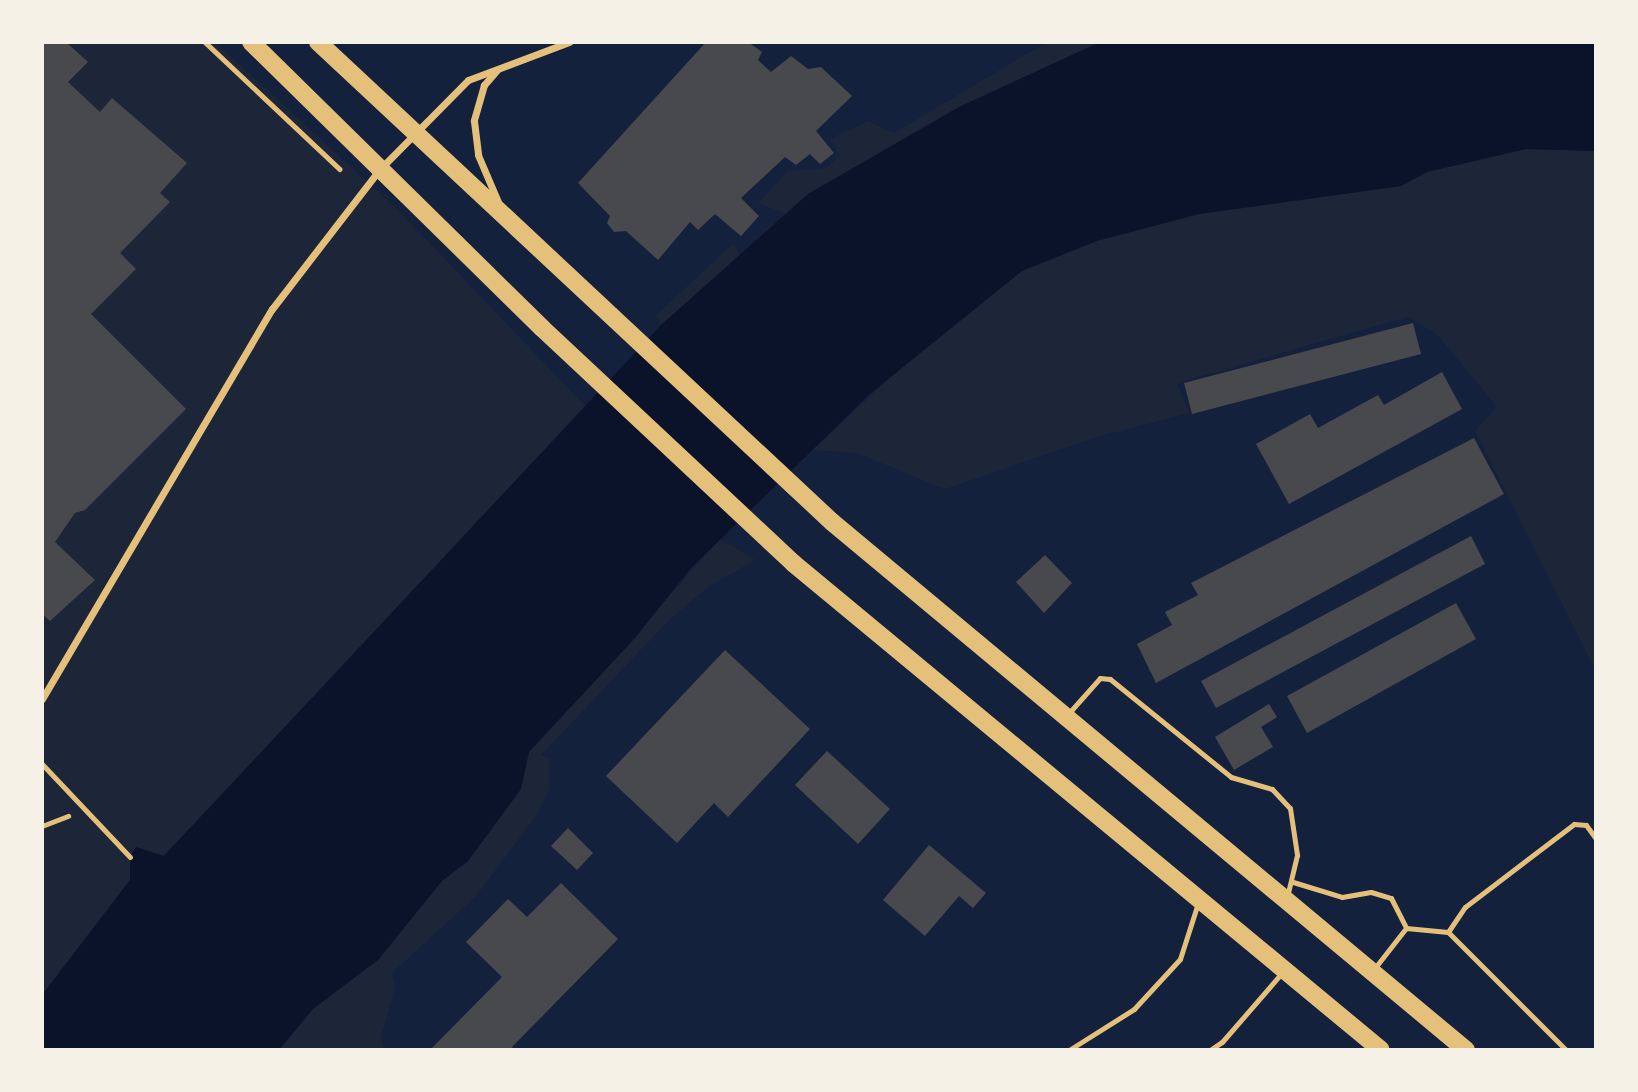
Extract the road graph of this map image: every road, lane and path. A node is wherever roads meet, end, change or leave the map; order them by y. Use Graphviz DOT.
graph roads {
  1 [pos="205,42"];
  2 [pos="251,42"];
  3 [pos="318,42"];
  4 [pos="569,42"];
  5 [pos="498,68"];
  6 [pos="415,132"];
  7 [pos="340,169"];
  8 [pos="380,169"];
  9 [pos="504,215"];
  10 [pos="42,699"];
  11 [pos="1065,717"];
  12 [pos="42,764"];
  13 [pos="85,810"];
  14 [pos="42,826"];
  15 [pos="1596,839"];
  16 [pos="130,857"];
  17 [pos="1293,883"];
  18 [pos="1199,900"];
  19 [pos="1286,900"];
  20 [pos="1406,928"];
  21 [pos="1448,932"];
  22 [pos="1284,970"];
  23 [pos="1372,972"];
  24 [pos="1069,1050"];
  25 [pos="1210,1050"];
  26 [pos="1381,1050"];
  27 [pos="1466,1050"];
  28 [pos="1566,1050"];
  1 -- 7 [label="path"];
  2 -- 8 [label="main road"];
  3 -- 6 [label="main road"];
  4 -- 5 [label="street"];
  5 -- 6 [label="street"];
  5 -- 9 [label="street"];
  6 -- 8 [label="street"];
  6 -- 9 [label="main road"];
  8 -- 10 [label="street"];
  8 -- 18 [label="main road"];
  9 -- 11 [label="main road"];
  11 -- 17 [label="lane"];
  11 -- 19 [label="main road"];
  12 -- 13 [label="lane"];
  13 -- 14 [label="path"];
  13 -- 16 [label="lane"];
  15 -- 21 [label="lane"];
  17 -- 19 [label="lane"];
  17 -- 20 [label="lane"];
  18 -- 22 [label="main road"];
  18 -- 24 [label="lane"];
  19 -- 23 [label="main road"];
  20 -- 21 [label="lane"];
  20 -- 23 [label="lane"];
  21 -- 28 [label="lane"];
  22 -- 25 [label="lane"];
  22 -- 26 [label="main road"];
  23 -- 27 [label="main road"];
}
